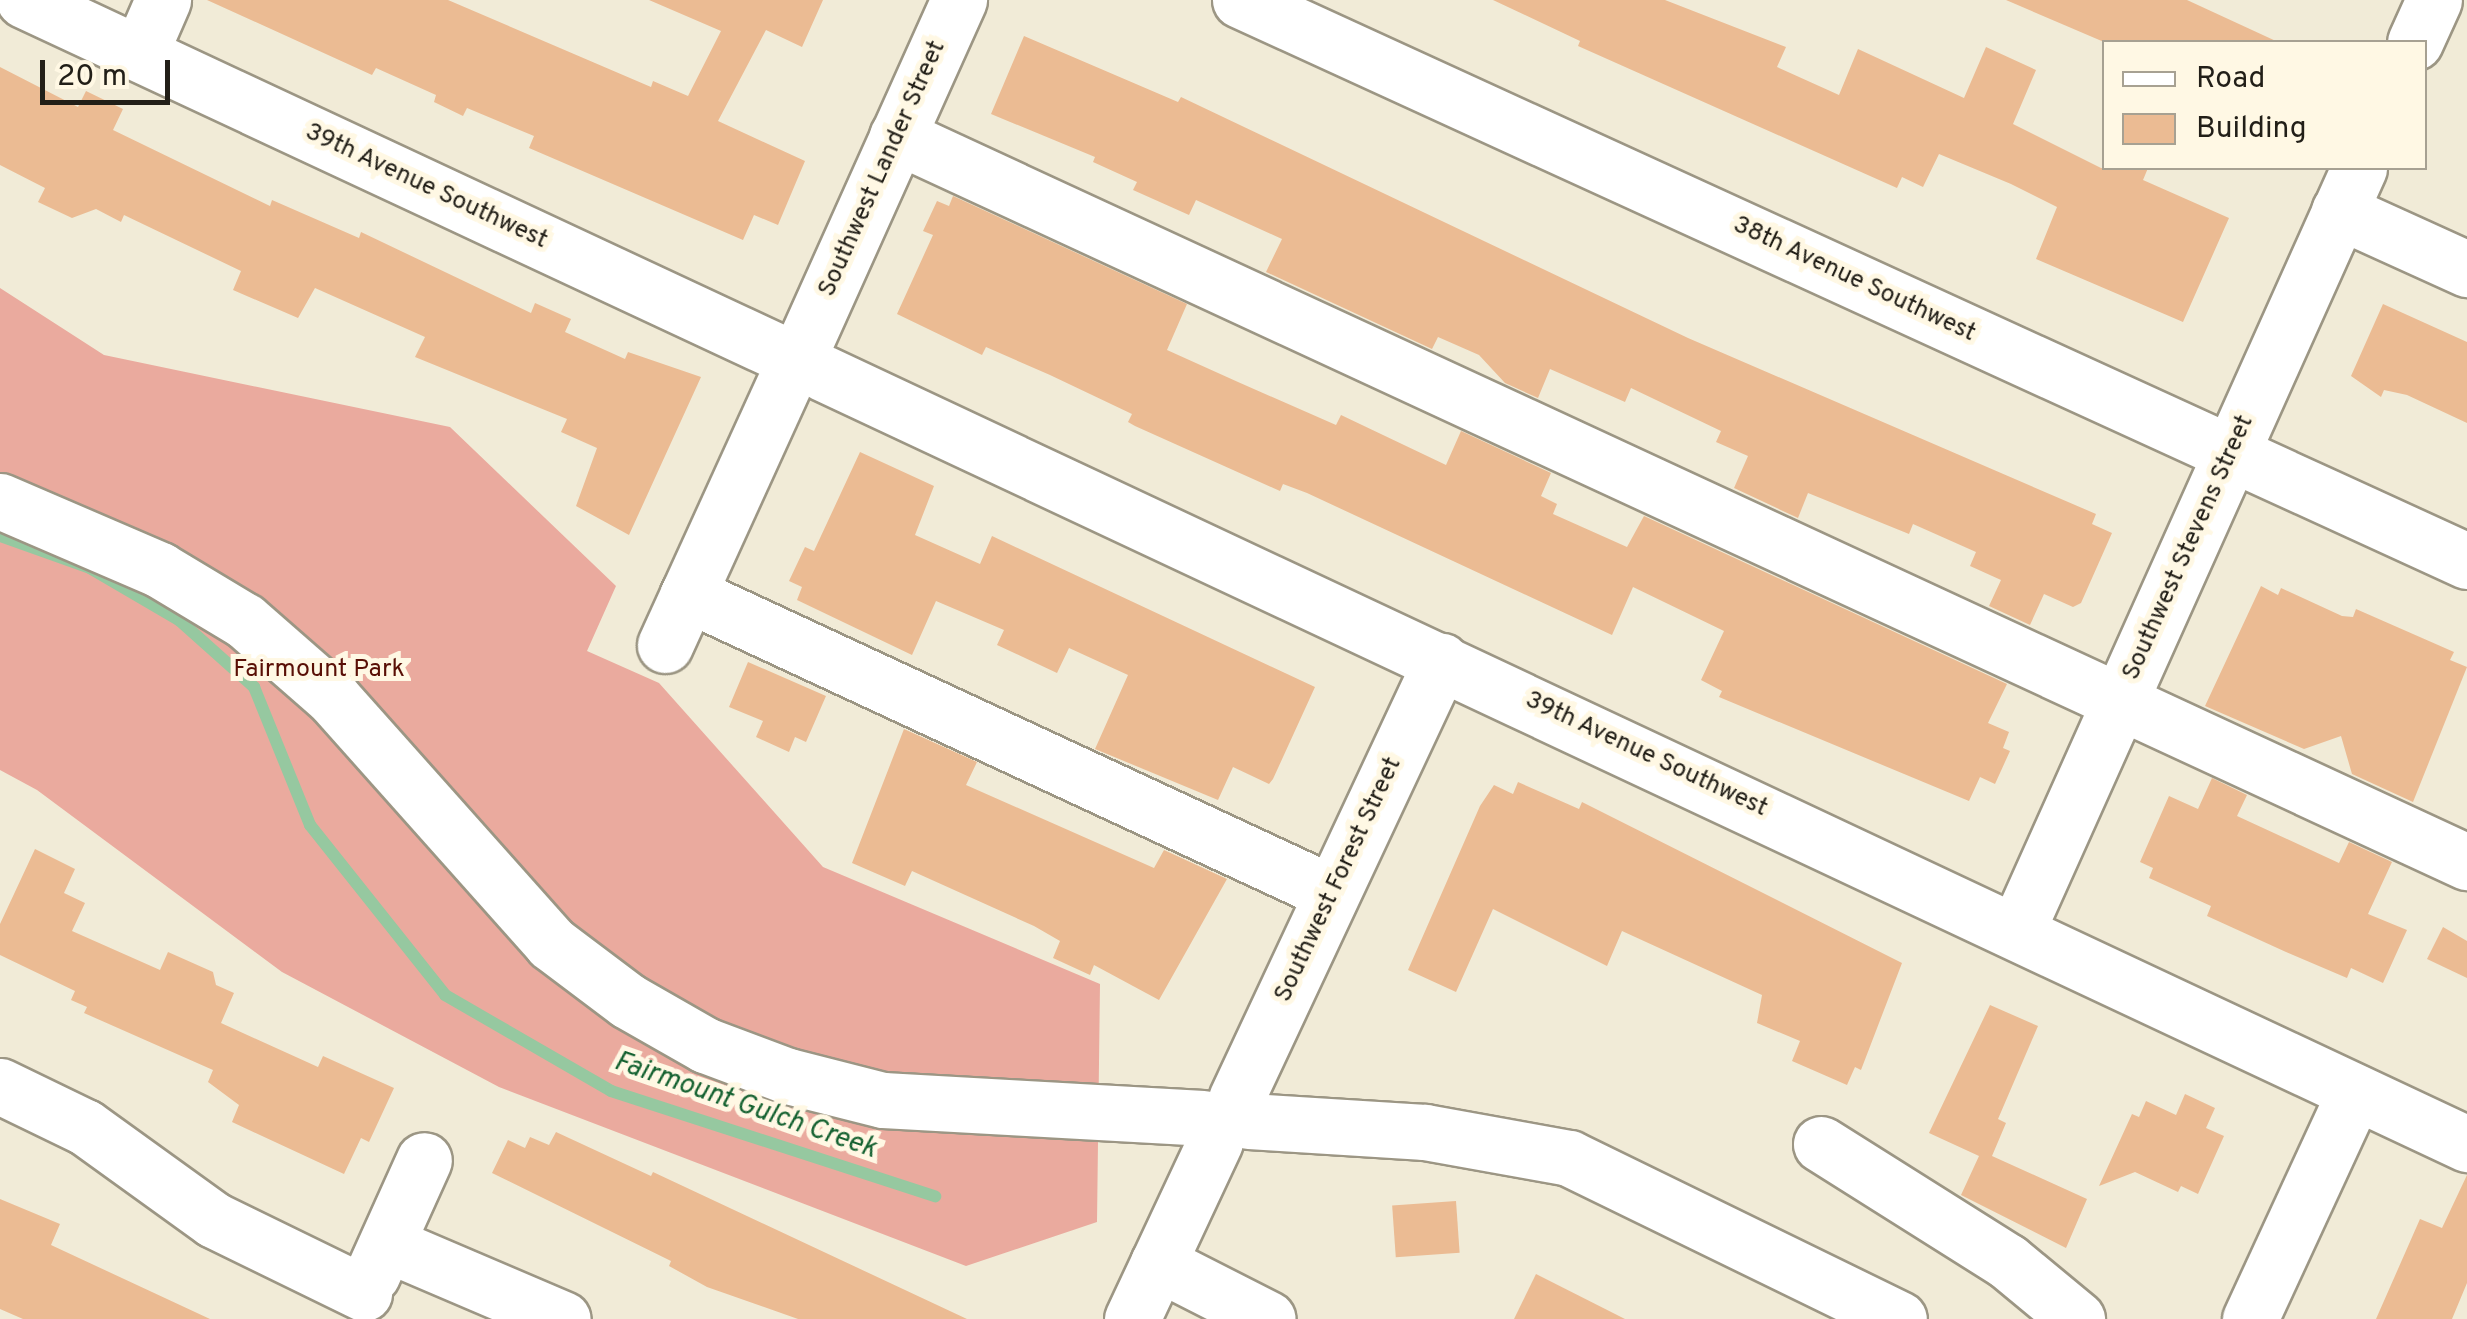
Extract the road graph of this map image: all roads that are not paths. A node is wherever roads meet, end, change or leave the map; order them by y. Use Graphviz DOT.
graph roads {
  1 [pos="24,0"];
  2 [pos="163,0"];
  3 [pos="959,0"];
  4 [pos="1240,0"];
  5 [pos="2434,0"];
  6 [pos="2416,40"];
  7 [pos="140,53"];
  8 [pos="897,136"];
  9 [pos="2349,189"];
  10 [pos="2467,269"];
  11 [pos="797,362"];
  12 [pos="2231,452"];
  13 [pos="0,501"];
  14 [pos="2467,561"];
  15 [pos="688,594"];
  16 [pos="666,645"];
  17 [pos="1441,661"];
  18 [pos="2119,704"];
  19 [pos="2467,862"];
  20 [pos="1332,893"];
  21 [pos="2018,928"];
  22 [pos="0,1086"];
  23 [pos="2355,1092"];
  24 [pos="1226,1120"];
  25 [pos="1821,1144"];
  26 [pos="2467,1144"];
  27 [pos="424,1160"];
  28 [pos="387,1244"];
  29 [pos="1158,1264"];
  30 [pos="358,1306"];
  31 [pos="563,1319"];
  32 [pos="1132,1319"];
  33 [pos="1268,1319"];
  34 [pos="1899,1319"];
  35 [pos="2077,1319"];
  36 [pos="2250,1319"];
  1 -- 7 [label="street, 39th Avenue Southwest"];
  2 -- 7 [label="street"];
  3 -- 8 [label="street, Southwest Lander Street"];
  4 -- 12 [label="street, 38th Avenue Southwest"];
  5 -- 6 [label="street"];
  7 -- 11 [label="street, 39th Avenue Southwest"];
  8 -- 11 [label="street, Southwest Lander Street"];
  8 -- 18 [label="street"];
  9 -- 10 [label="street"];
  9 -- 12 [label="street, Southwest Stevens Street"];
  11 -- 15 [label="street, Southwest Lander Street"];
  11 -- 17 [label="street, 39th Avenue Southwest"];
  12 -- 14 [label="street, 38th Avenue Southwest"];
  12 -- 18 [label="street, Southwest Stevens Street"];
  13 -- 24 [label="street"];
  15 -- 16 [label="street, Southwest Lander Street"];
  15 -- 20 [label="street"];
  17 -- 20 [label="street, Southwest Forest Street"];
  17 -- 21 [label="street, 39th Avenue Southwest"];
  18 -- 19 [label="street"];
  18 -- 21 [label="street, Southwest Stevens Street"];
  20 -- 24 [label="street, Southwest Forest Street"];
  21 -- 23 [label="street, 39th Avenue Southwest"];
  22 -- 30 [label="street"];
  23 -- 26 [label="street, 39th Avenue Southwest"];
  23 -- 36 [label="street"];
  24 -- 29 [label="street, Southwest Forest Street"];
  24 -- 34 [label="street"];
  25 -- 35 [label="street"];
  27 -- 28 [label="street"];
  28 -- 30 [label="street"];
  28 -- 31 [label="street"];
  29 -- 32 [label="street, Southwest Forest Street"];
  29 -- 33 [label="street"];
}
